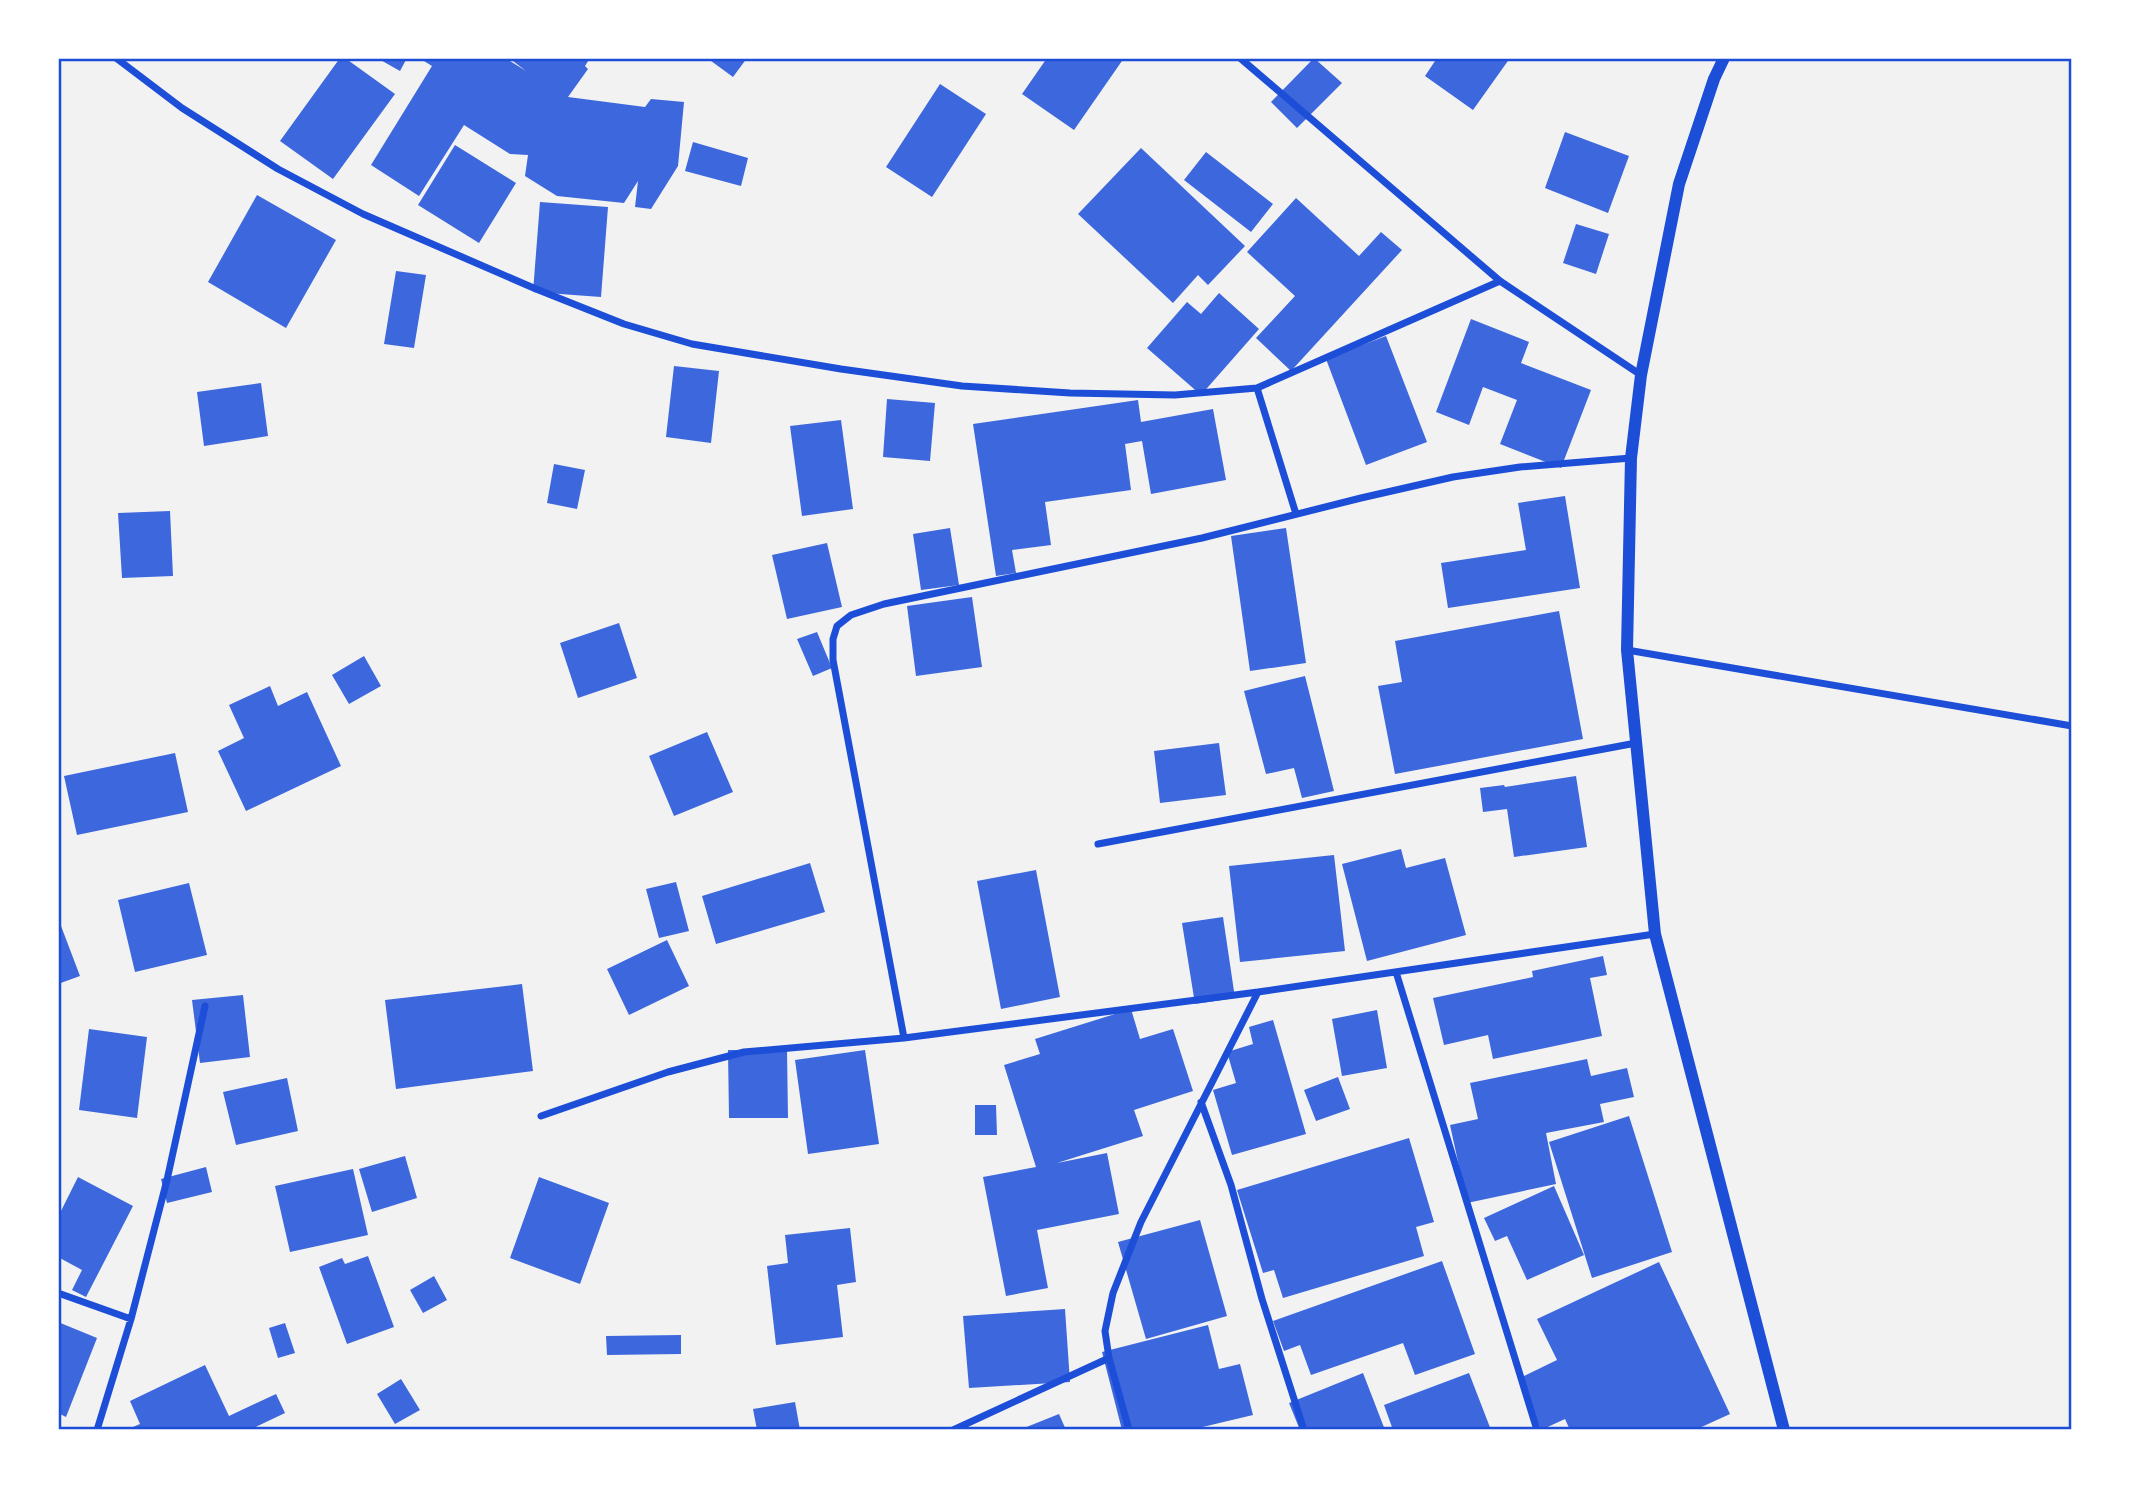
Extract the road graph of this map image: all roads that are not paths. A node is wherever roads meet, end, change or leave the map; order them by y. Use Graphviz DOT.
graph roads {
  1 [pos="116,58"];
  2 [pos="1240,58"];
  3 [pos="1724,58"];
  4 [pos="1500,281"];
  5 [pos="1640,375"];
  6 [pos="1257,388"];
  7 [pos="1631,457"];
  8 [pos="1297,514"];
  9 [pos="1627,650"];
  10 [pos="2072,726"];
  11 [pos="1636,743"];
  12 [pos="1098,844"];
  13 [pos="1654,934"];
  14 [pos="1396,972"];
  15 [pos="1258,992"];
  16 [pos="205,1006"];
  17 [pos="904,1038"];
  18 [pos="1201,1102"];
  19 [pos="541,1116"];
  20 [pos="58,1293"];
  21 [pos="131,1319"];
  22 [pos="1109,1358"];
  23 [pos="97,1430"];
  24 [pos="953,1430"];
  25 [pos="1129,1430"];
  26 [pos="1304,1430"];
  27 [pos="1537,1430"];
  28 [pos="1784,1430"];
  1 -- 6 [label="street"];
  2 -- 4 [label="street"];
  3 -- 5 [label="street"];
  4 -- 5 [label="street"];
  4 -- 6 [label="street"];
  5 -- 7 [label="street"];
  6 -- 8 [label="street"];
  7 -- 8 [label="street"];
  7 -- 9 [label="street"];
  8 -- 17 [label="street"];
  9 -- 10 [label="street"];
  9 -- 11 [label="street"];
  11 -- 12 [label="street"];
  11 -- 13 [label="street"];
  13 -- 14 [label="street"];
  13 -- 28 [label="street"];
  14 -- 15 [label="street"];
  14 -- 27 [label="street"];
  15 -- 17 [label="street"];
  15 -- 18 [label="street"];
  16 -- 21 [label="street"];
  17 -- 19 [label="street"];
  18 -- 22 [label="street"];
  18 -- 26 [label="street"];
  20 -- 21 [label="street"];
  21 -- 23 [label="street"];
  22 -- 24 [label="street"];
  22 -- 25 [label="street"];
}
